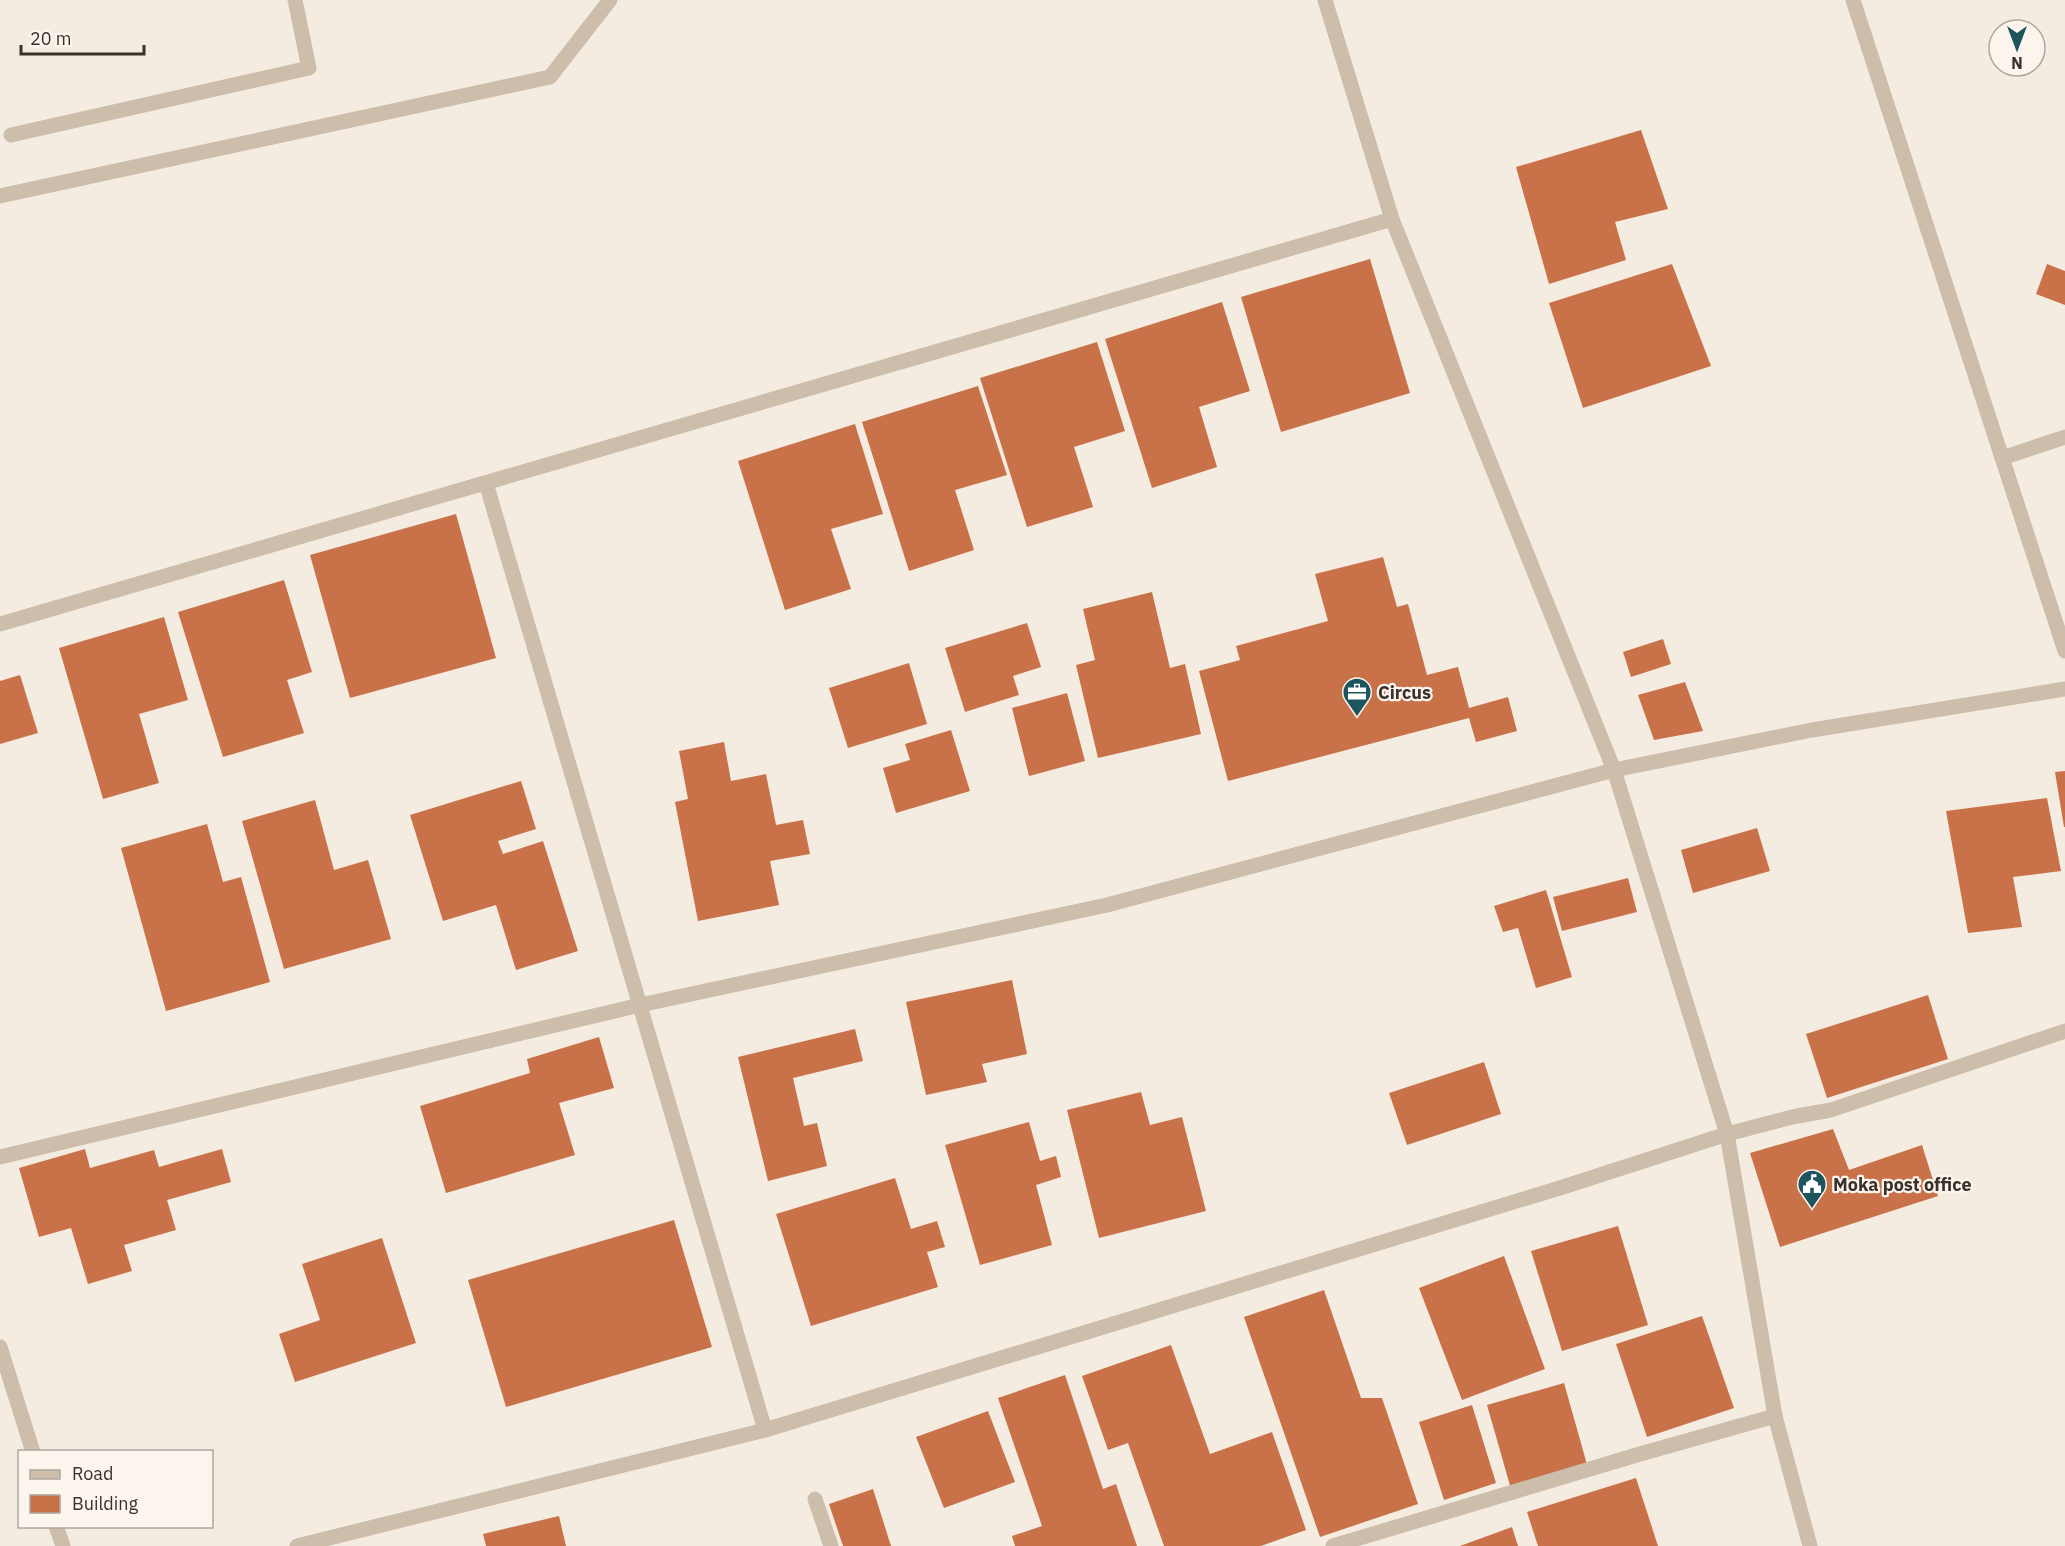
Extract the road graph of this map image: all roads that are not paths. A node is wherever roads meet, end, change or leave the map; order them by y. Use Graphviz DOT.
graph roads {
  1 [pos="295,0"];
  2 [pos="610,0"];
  3 [pos="1325,0"];
  4 [pos="1853,0"];
  5 [pos="11,135"];
  6 [pos="0,196"];
  7 [pos="1392,219"];
  8 [pos="2065,437"];
  9 [pos="2002,458"];
  10 [pos="486,483"];
  11 [pos="0,624"];
  12 [pos="2065,651"];
  13 [pos="2065,689"];
  14 [pos="1614,770"];
  15 [pos="640,1005"];
  16 [pos="2065,1031"];
  17 [pos="1727,1134"];
  18 [pos="0,1157"];
  19 [pos="0,1347"];
  20 [pos="1775,1416"];
  21 [pos="765,1431"];
  22 [pos="32,1450"];
  23 [pos="815,1499"];
  24 [pos="56,1528"];
  25 [pos="63,1546"];
  26 [pos="297,1546"];
  27 [pos="831,1546"];
  28 [pos="1333,1546"];
  29 [pos="1810,1546"];
  1 -- 5 [label="street"];
  2 -- 6 [label="street"];
  3 -- 7 [label="street"];
  4 -- 9 [label="street"];
  7 -- 10 [label="street"];
  7 -- 14 [label="street"];
  8 -- 9 [label="street"];
  9 -- 12 [label="street"];
  10 -- 11 [label="street"];
  10 -- 15 [label="street"];
  13 -- 14 [label="street"];
  14 -- 15 [label="street"];
  14 -- 17 [label="street"];
  15 -- 18 [label="street"];
  15 -- 21 [label="street"];
  16 -- 17 [label="street"];
  17 -- 20 [label="street"];
  17 -- 21 [label="street"];
  19 -- 22 [label="street"];
  20 -- 28 [label="street"];
  20 -- 29 [label="street"];
  21 -- 26 [label="street"];
  23 -- 27 [label="street"];
  24 -- 25 [label="street"];
}
